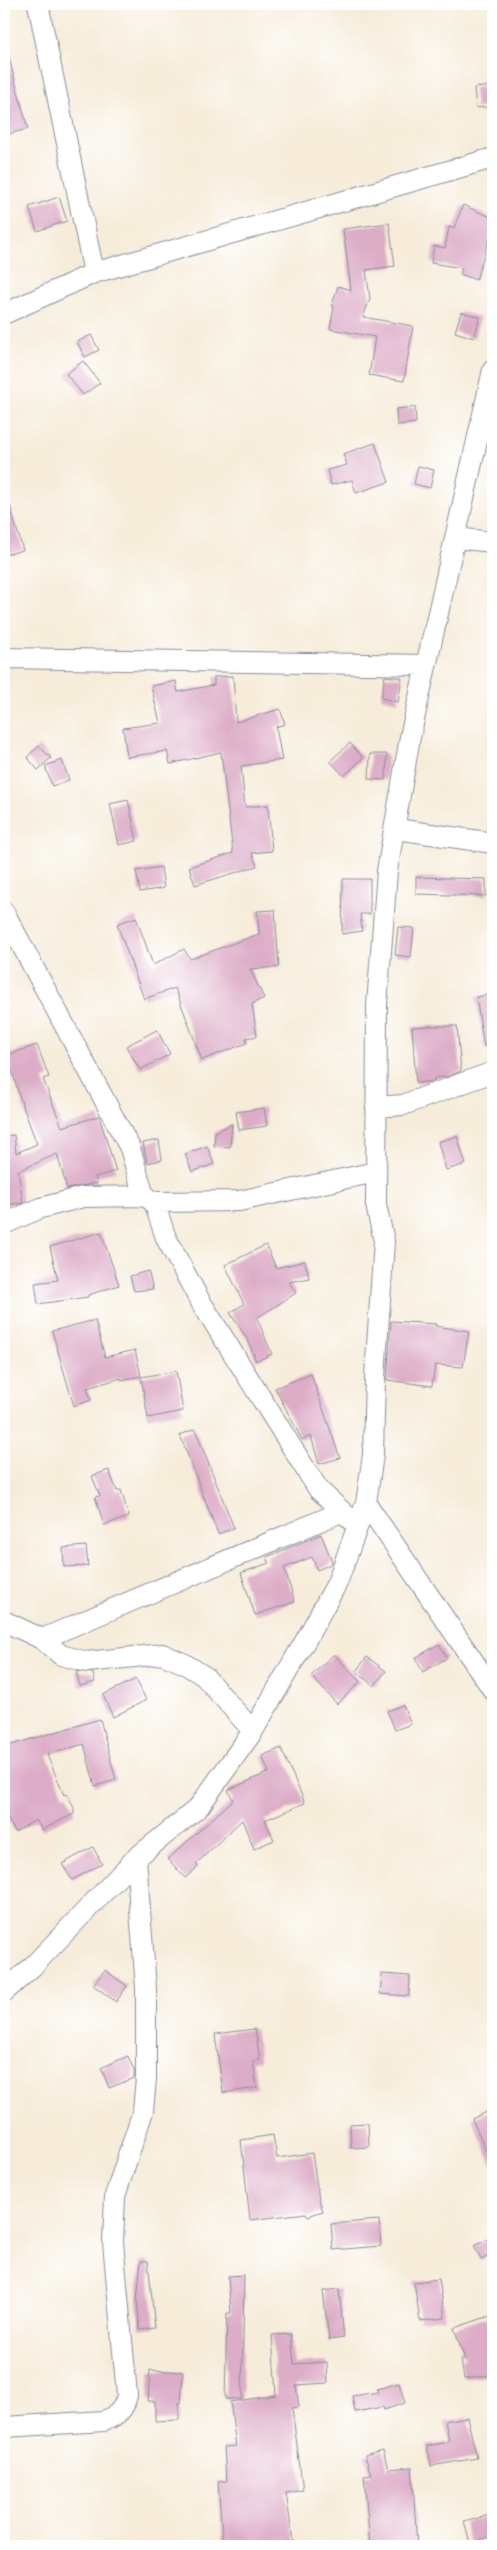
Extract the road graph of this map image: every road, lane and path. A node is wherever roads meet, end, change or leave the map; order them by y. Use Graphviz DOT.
graph roads {
  1 [pos="38,4"];
  2 [pos="493,158"];
  3 [pos="94,274"];
  4 [pos="4,314"];
  5 [pos="493,370"];
  6 [pos="455,538"];
  7 [pos="493,542"];
  8 [pos="4,658"];
  9 [pos="426,665"];
  10 [pos="396,829"];
  11 [pos="493,843"];
  12 [pos="4,912"];
  13 [pos="493,1072"];
  14 [pos="376,1107"];
  15 [pos="376,1172"];
  16 [pos="149,1199"];
  17 [pos="4,1224"];
  18 [pos="366,1503"];
  19 [pos="341,1512"];
  20 [pos="357,1525"];
  21 [pos="4,1621"];
  22 [pos="42,1639"];
  23 [pos="493,1690"];
  24 [pos="253,1731"];
  25 [pos="136,1858"];
  26 [pos="4,1992"];
  27 [pos="4,2428"];
  1 -- 3 [label="street"];
  2 -- 3 [label="street"];
  3 -- 4 [label="street"];
  5 -- 6 [label="street"];
  6 -- 7 [label="street"];
  6 -- 9 [label="street"];
  8 -- 9 [label="street"];
  9 -- 10 [label="street"];
  10 -- 11 [label="street"];
  10 -- 14 [label="street"];
  12 -- 16 [label="street"];
  13 -- 14 [label="street"];
  14 -- 15 [label="street"];
  15 -- 16 [label="street"];
  15 -- 18 [label="street"];
  16 -- 17 [label="street"];
  16 -- 19 [label="street"];
  18 -- 20 [label="street"];
  18 -- 23 [label="street"];
  19 -- 20 [label="street"];
  19 -- 22 [label="street"];
  20 -- 24 [label="street"];
  21 -- 22 [label="street"];
  22 -- 24 [label="street"];
  24 -- 25 [label="street"];
  25 -- 26 [label="street"];
  25 -- 27 [label="street"];
}
